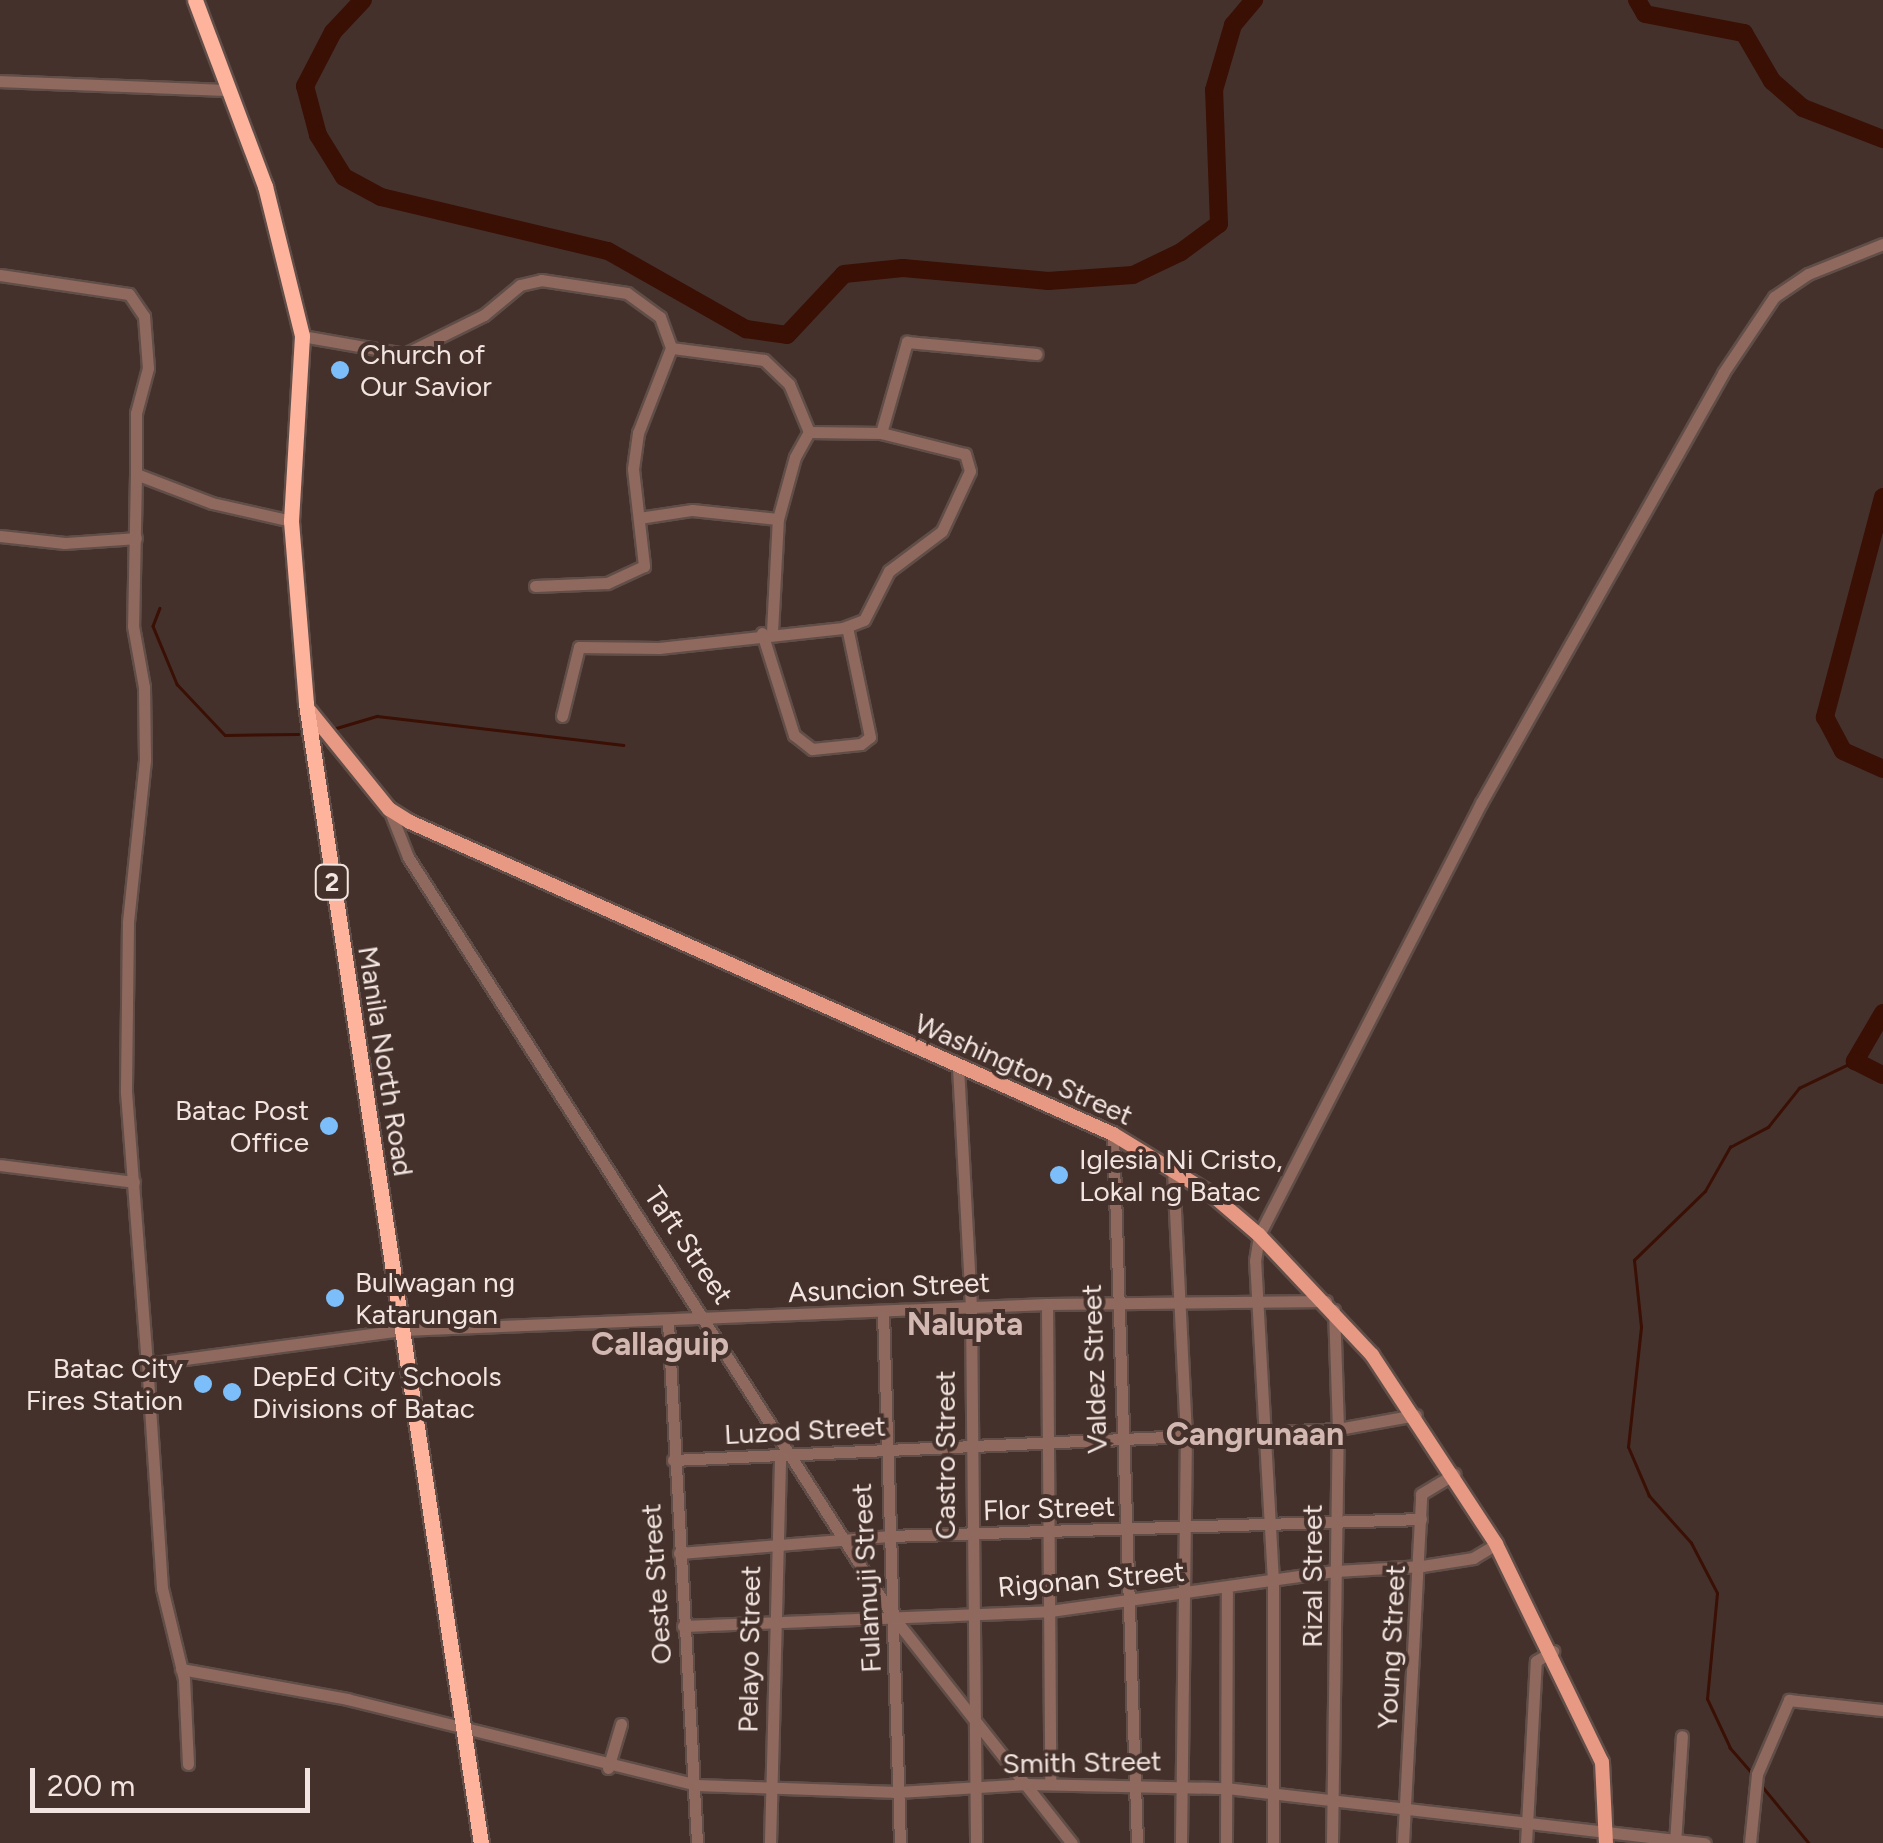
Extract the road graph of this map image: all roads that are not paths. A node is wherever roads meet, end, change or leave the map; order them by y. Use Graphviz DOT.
graph roads {
  1 [pos="195,0"];
  2 [pos="0,81"];
  3 [pos="227,90"];
  4 [pos="1883,244"];
  5 [pos="0,275"];
  6 [pos="302,336"];
  7 [pos="671,348"];
  8 [pos="1036,354"];
  9 [pos="809,432"];
  10 [pos="882,432"];
  11 [pos="136,474"];
  12 [pos="640,518"];
  13 [pos="778,519"];
  14 [pos="291,522"];
  15 [pos="0,536"];
  16 [pos="136,538"];
  17 [pos="535,586"];
  18 [pos="848,627"];
  19 [pos="767,632"];
  20 [pos="306,704"];
  21 [pos="562,716"];
  22 [pos="389,809"];
  23 [pos="958,1067"];
  24 [pos="1112,1134"];
  25 [pos="0,1164"];
  26 [pos="1173,1170"];
  27 [pos="134,1182"];
  28 [pos="1259,1234"];
  29 [pos="1048,1304"];
  30 [pos="1258,1305"];
  31 [pos="1330,1306"];
  32 [pos="1118,1308"];
  33 [pos="1179,1308"];
  34 [pos="972,1309"];
  35 [pos="883,1312"];
  36 [pos="710,1321"];
  37 [pos="668,1322"];
  38 [pos="402,1330"];
  39 [pos="147,1364"];
  40 [pos="1417,1415"];
  41 [pos="1266,1428"];
  42 [pos="1338,1428"];
  43 [pos="1186,1432"];
  44 [pos="1121,1439"];
  45 [pos="1048,1442"];
  46 [pos="971,1447"];
  47 [pos="886,1451"];
  48 [pos="786,1457"];
  49 [pos="673,1460"];
  50 [pos="1454,1474"];
  51 [pos="1336,1518"];
  52 [pos="1422,1518"];
  53 [pos="1270,1523"];
  54 [pos="1187,1528"];
  55 [pos="1124,1531"];
  56 [pos="1052,1532"];
  57 [pos="889,1536"];
  58 [pos="970,1536"];
  59 [pos="847,1540"];
  60 [pos="776,1544"];
  61 [pos="1496,1544"];
  62 [pos="679,1553"];
  63 [pos="1422,1566"];
  64 [pos="1336,1571"];
  65 [pos="1274,1581"];
  66 [pos="1227,1590"];
  67 [pos="1186,1597"];
  68 [pos="1124,1602"];
  69 [pos="1050,1611"];
  70 [pos="970,1615"];
  71 [pos="894,1618"];
  72 [pos="776,1624"];
  73 [pos="683,1626"];
  74 [pos="1554,1651"];
  75 [pos="182,1669"];
  76 [pos="1883,1710"];
  77 [pos="974,1718"];
  78 [pos="621,1724"];
  79 [pos="463,1730"];
  80 [pos="1682,1736"];
  81 [pos="188,1764"];
  82 [pos="608,1768"];
  83 [pos="1050,1783"];
  84 [pos="696,1784"];
  85 [pos="1028,1784"];
  86 [pos="1134,1785"];
  87 [pos="771,1786"];
  88 [pos="1182,1787"];
  89 [pos="1226,1788"];
  90 [pos="976,1790"];
  91 [pos="898,1792"];
  92 [pos="1275,1794"];
  93 [pos="1336,1797"];
  94 [pos="1406,1808"];
  95 [pos="1528,1822"];
  96 [pos="1563,1827"];
  97 [pos="1607,1837"];
  98 [pos="1675,1841"];
  99 [pos="481,1843"];
  100 [pos="697,1843"];
  101 [pos="770,1843"];
  102 [pos="900,1843"];
  103 [pos="976,1843"];
  104 [pos="1072,1843"];
  105 [pos="1137,1843"];
  106 [pos="1180,1843"];
  107 [pos="1226,1843"];
  108 [pos="1272,1843"];
  109 [pos="1332,1843"];
  110 [pos="1403,1843"];
  111 [pos="1526,1843"];
  112 [pos="1561,1843"];
  113 [pos="1704,1843"];
  114 [pos="1750,1843"];
  1 -- 3 [label="highway, Manila North Road / 2"];
  2 -- 3 [label="street"];
  3 -- 6 [label="highway, Manila North Road / 2"];
  4 -- 28 [label="street"];
  5 -- 11 [label="street"];
  6 -- 7 [label="street"];
  6 -- 14 [label="highway, Manila North Road / 2"];
  7 -- 9 [label="street"];
  7 -- 12 [label="street"];
  8 -- 10 [label="street"];
  9 -- 10 [label="street"];
  9 -- 13 [label="street"];
  10 -- 18 [label="street"];
  11 -- 14 [label="street"];
  11 -- 16 [label="street"];
  12 -- 13 [label="street"];
  12 -- 17 [label="street"];
  13 -- 19 [label="street"];
  14 -- 20 [label="highway, Manila North Road / 2"];
  15 -- 16 [label="street"];
  16 -- 27 [label="street"];
  18 -- 19 [label="street"];
  18 -- 19 [label="street"];
  19 -- 21 [label="street"];
  20 -- 22 [label="main road, Washington Street"];
  20 -- 38 [label="highway, Manila North Road / 2"];
  22 -- 23 [label="main road, Washington Street"];
  22 -- 36 [label="street, Taft Street"];
  23 -- 24 [label="main road, Washington Street"];
  23 -- 34 [label="street, Castro Street"];
  24 -- 26 [label="main road, Washington Street"];
  24 -- 32 [label="street, Valdez Street"];
  25 -- 27 [label="street"];
  26 -- 28 [label="main road, Washington Street"];
  26 -- 33 [label="street"];
  27 -- 39 [label="street"];
  28 -- 30 [label="street"];
  28 -- 31 [label="main road, Washington Street"];
  29 -- 32 [label="street, Asuncion Street"];
  29 -- 34 [label="street, Asuncion Street"];
  29 -- 45 [label="street"];
  30 -- 31 [label="street, Asuncion Street"];
  30 -- 33 [label="street, Asuncion Street"];
  30 -- 41 [label="street"];
  31 -- 40 [label="main road, Washington Street"];
  31 -- 42 [label="street, Rizal Street"];
  32 -- 33 [label="street, Asuncion Street"];
  32 -- 44 [label="street, Valdez Street"];
  33 -- 43 [label="street"];
  34 -- 35 [label="street, Asuncion Street"];
  34 -- 46 [label="street, Castro Street"];
  35 -- 36 [label="street, Asuncion Street"];
  35 -- 47 [label="street, Fulamuji Street"];
  36 -- 37 [label="street, Asuncion Street"];
  36 -- 48 [label="street, Taft Street"];
  37 -- 38 [label="street, Asuncion Street"];
  37 -- 49 [label="street, Oeste Street"];
  38 -- 39 [label="street, Asuncion Street"];
  38 -- 79 [label="highway, Manila North Road / 2"];
  39 -- 75 [label="street"];
  40 -- 42 [label="street, Luzod Street"];
  40 -- 50 [label="main road, Washington Street"];
  41 -- 42 [label="street, Luzod Street"];
  41 -- 43 [label="street, Luzod Street"];
  41 -- 53 [label="street"];
  42 -- 51 [label="street, Rizal Street"];
  43 -- 44 [label="street, Luzod Street"];
  43 -- 54 [label="street"];
  44 -- 45 [label="street, Luzod Street"];
  44 -- 55 [label="street, Valdez Street"];
  45 -- 46 [label="street, Luzod Street"];
  45 -- 56 [label="street"];
  46 -- 47 [label="street, Luzod Street"];
  46 -- 58 [label="street, Castro Street"];
  47 -- 48 [label="street, Luzod Street"];
  47 -- 57 [label="street, Fulamuji Street"];
  48 -- 49 [label="street, Luzod Street"];
  48 -- 59 [label="street, Taft Street"];
  48 -- 60 [label="street, Pelayo Street"];
  49 -- 62 [label="street, Oeste Street"];
  50 -- 52 [label="street, Young Street"];
  50 -- 61 [label="main road, Washington Street"];
  51 -- 52 [label="street, Flor Street"];
  51 -- 53 [label="street, Flor Street"];
  51 -- 64 [label="street, Rizal Street"];
  52 -- 63 [label="street, Young Street"];
  53 -- 54 [label="street, Flor Street"];
  53 -- 65 [label="street"];
  54 -- 55 [label="street, Flor Street"];
  54 -- 67 [label="street"];
  55 -- 56 [label="street, Flor Street"];
  55 -- 68 [label="street, Valdez Street"];
  56 -- 58 [label="street, Flor Street"];
  56 -- 69 [label="street"];
  57 -- 58 [label="street, Flor Street"];
  57 -- 59 [label="street, Flor Street"];
  57 -- 71 [label="street, Fulamuji Street"];
  58 -- 70 [label="street, Castro Street"];
  59 -- 60 [label="street, Flor Street"];
  59 -- 71 [label="street, Taft Street"];
  60 -- 62 [label="street, Flor Street"];
  60 -- 72 [label="street, Pelayo Street"];
  61 -- 63 [label="street, Rigonan Street"];
  61 -- 74 [label="main road, Washington Street"];
  62 -- 73 [label="street, Oeste Street"];
  63 -- 64 [label="street, Rigonan Street"];
  63 -- 94 [label="street, Young Street"];
  64 -- 65 [label="street, Rigonan Street"];
  64 -- 93 [label="street, Rizal Street"];
  65 -- 66 [label="street, Rigonan Street"];
  65 -- 92 [label="street"];
  66 -- 67 [label="street, Rigonan Street"];
  66 -- 89 [label="street"];
  67 -- 68 [label="street, Rigonan Street"];
  67 -- 88 [label="street"];
  68 -- 69 [label="street, Rigonan Street"];
  68 -- 86 [label="street, Valdez Street"];
  69 -- 70 [label="street, Rigonan Street"];
  69 -- 83 [label="street"];
  70 -- 71 [label="street, Rigonan Street"];
  70 -- 77 [label="street, Castro Street"];
  71 -- 72 [label="street, Rigonan Street"];
  71 -- 77 [label="street, Taft Street"];
  71 -- 91 [label="street, Fulamuji Street"];
  72 -- 73 [label="street, Rigonan Street"];
  72 -- 87 [label="street, Pelayo Street"];
  73 -- 84 [label="street, Oeste Street"];
  74 -- 95 [label="street"];
  74 -- 97 [label="main road, Washington Street"];
  75 -- 79 [label="street, Smith Street"];
  75 -- 81 [label="street"];
  76 -- 114 [label="street"];
  77 -- 85 [label="street, Taft Street"];
  77 -- 90 [label="street, Castro Street"];
  78 -- 82 [label="street"];
  79 -- 82 [label="street, Smith Street"];
  79 -- 99 [label="highway, Manila North Road / 2"];
  80 -- 98 [label="street"];
  82 -- 84 [label="street, Smith Street"];
  83 -- 85 [label="street, Smith Street"];
  83 -- 86 [label="street, Smith Street"];
  84 -- 87 [label="street, Smith Street"];
  84 -- 100 [label="street, Oeste Street"];
  85 -- 90 [label="street, Smith Street"];
  85 -- 104 [label="street, Taft Street"];
  86 -- 88 [label="street, Smith Street"];
  86 -- 105 [label="street, Valdez Street"];
  87 -- 91 [label="street, Smith Street"];
  87 -- 101 [label="street, Pelayo Street"];
  88 -- 89 [label="street, Smith Street"];
  88 -- 106 [label="street"];
  89 -- 92 [label="street, Smith Street"];
  89 -- 107 [label="street"];
  90 -- 91 [label="street, Smith Street"];
  90 -- 103 [label="street, Castro Street"];
  91 -- 102 [label="street, Fulamuji Street"];
  92 -- 93 [label="street, Smith Street"];
  92 -- 108 [label="street"];
  93 -- 94 [label="street, Smith Street"];
  93 -- 109 [label="street, Rizal Street"];
  94 -- 95 [label="street, Smith Street"];
  94 -- 110 [label="street, Young Street"];
  95 -- 96 [label="street, Smith Street"];
  95 -- 111 [label="street"];
  96 -- 97 [label="street, Smith Street"];
  96 -- 112 [label="street"];
  97 -- 98 [label="street, Smith Street"];
  98 -- 113 [label="street, Smith Street"];
}
